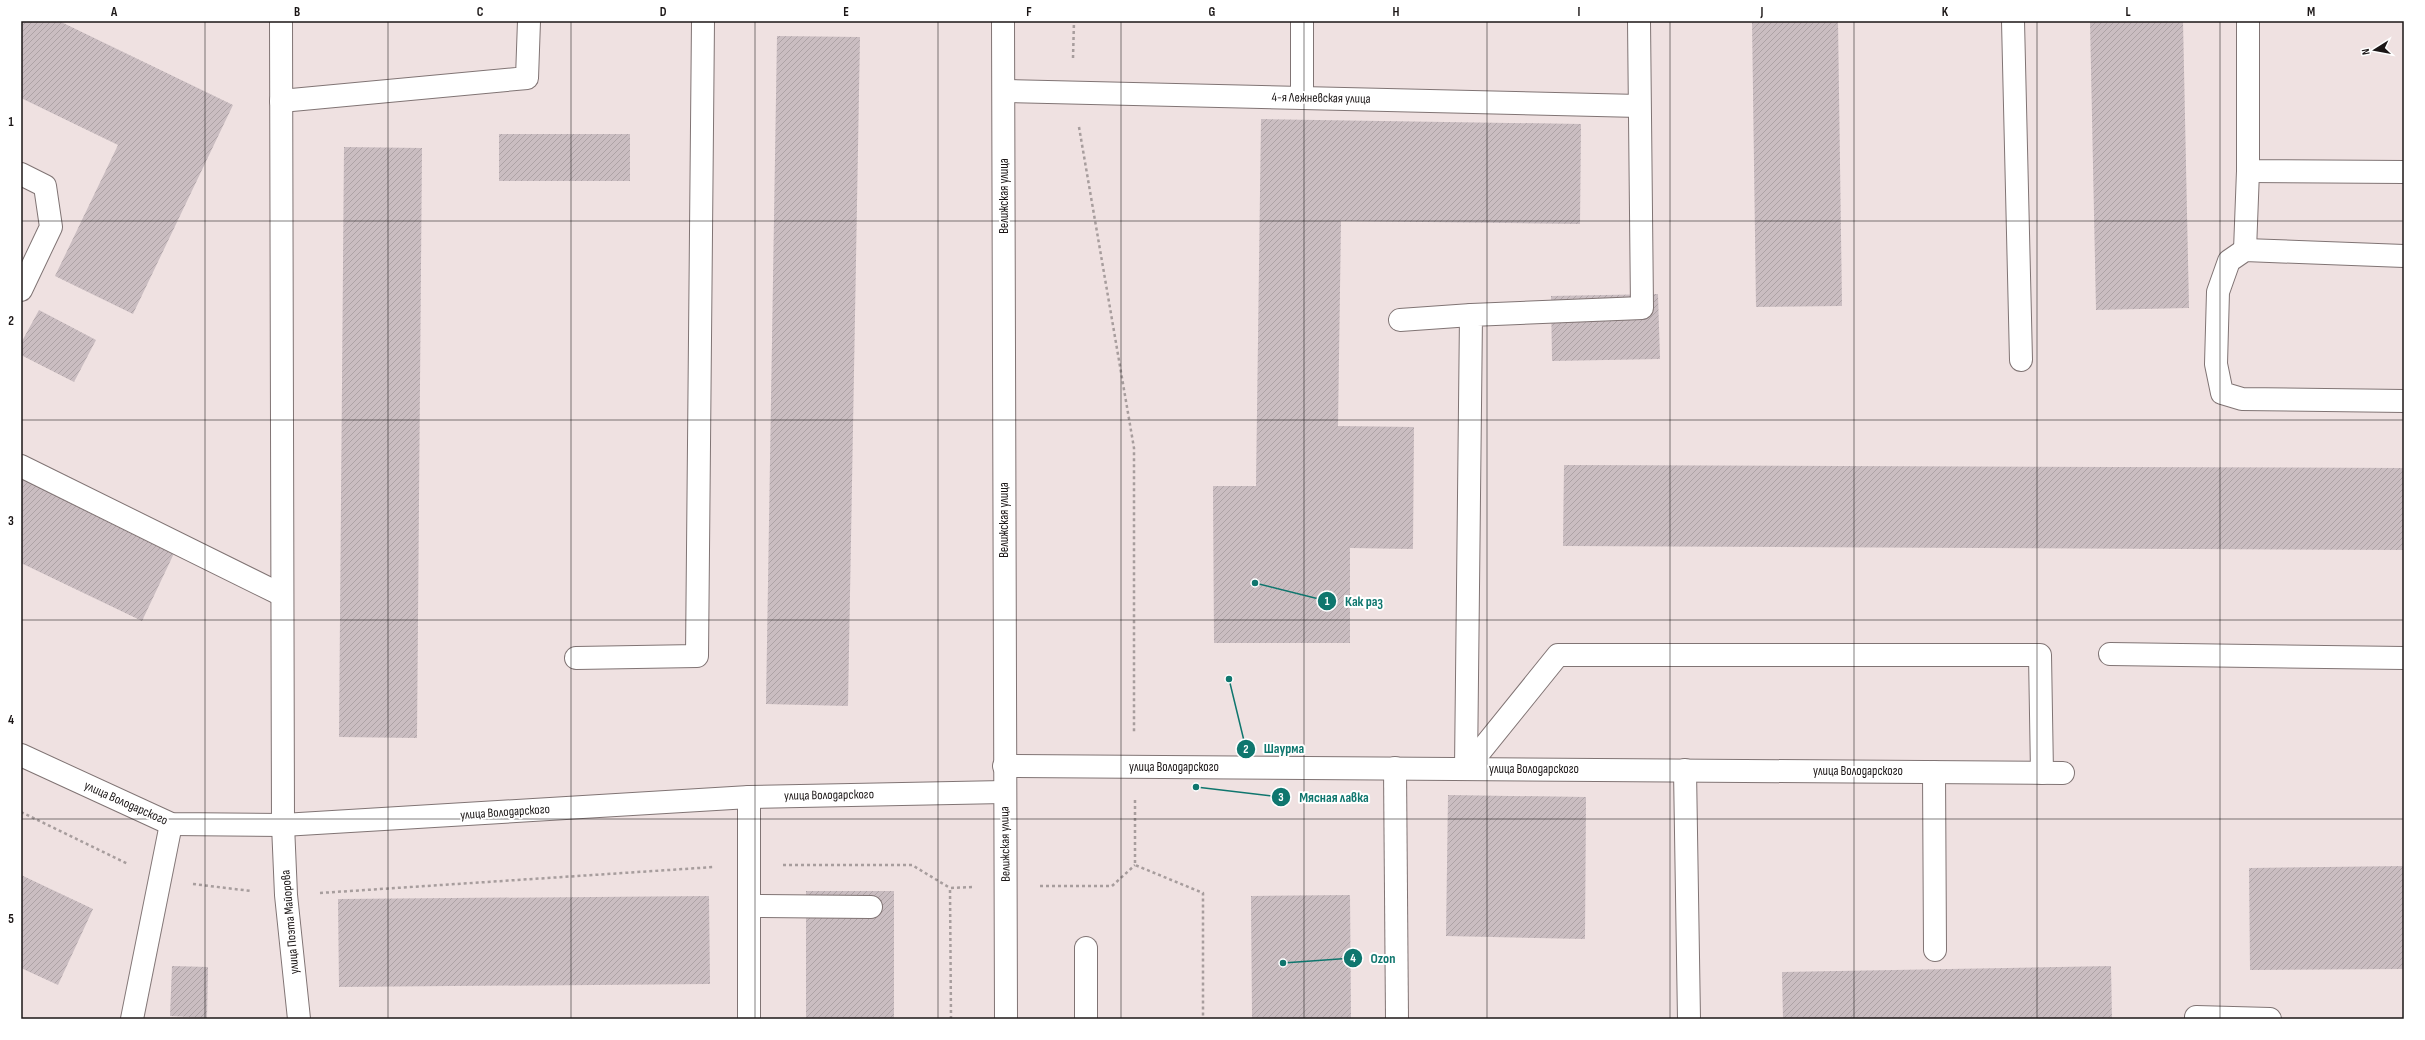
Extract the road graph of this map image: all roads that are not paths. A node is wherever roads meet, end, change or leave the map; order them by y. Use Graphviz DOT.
graph roads {
  1 [pos="281,21"];
  2 [pos="529,21"];
  3 [pos="702,21"];
  4 [pos="1004,21"];
  5 [pos="1302,21"];
  6 [pos="1639,21"];
  7 [pos="2013,21"];
  8 [pos="2248,21"];
  9 [pos="1004,91"];
  10 [pos="1302,97"];
  11 [pos="282,102"];
  12 [pos="1639,106"];
  13 [pos="2248,171"];
  14 [pos="2404,172"];
  15 [pos="21,174"];
  16 [pos="2245,250"];
  17 [pos="2404,256"];
  18 [pos="21,290"];
  19 [pos="1471,315"];
  20 [pos="1400,320"];
  21 [pos="2020,360"];
  22 [pos="2404,401"];
  23 [pos="21,466"];
  24 [pos="282,595"];
  25 [pos="2110,654"];
  26 [pos="576,658"];
  27 [pos="2404,658"];
  28 [pos="21,755"];
  29 [pos="1004,766"];
  30 [pos="1395,768"];
  31 [pos="1466,768"];
  32 [pos="1685,770"];
  33 [pos="1934,772"];
  34 [pos="2042,773"];
  35 [pos="2063,773"];
  36 [pos="1004,792"];
  37 [pos="749,797"];
  38 [pos="171,824"];
  39 [pos="284,825"];
  40 [pos="749,906"];
  41 [pos="871,907"];
  42 [pos="1086,948"];
  43 [pos="1935,950"];
  44 [pos="132,1019"];
  45 [pos="299,1019"];
  46 [pos="749,1019"];
  47 [pos="1006,1019"];
  48 [pos="1086,1019"];
  49 [pos="1397,1019"];
  50 [pos="1689,1019"];
  51 [pos="2196,1019"];
  52 [pos="2270,1019"];
  1 -- 11 [label="street, улица Поэта Майорова"];
  2 -- 11 [label="street"];
  3 -- 26 [label="street"];
  4 -- 9 [label="street, Велижская улица"];
  5 -- 10 [label="street"];
  6 -- 12 [label="street"];
  7 -- 21 [label="street"];
  8 -- 13 [label="street"];
  9 -- 10 [label="street, 4-я Лежневская улица"];
  9 -- 29 [label="street, Велижская улица"];
  10 -- 12 [label="street, 4-я Лежневская улица"];
  11 -- 24 [label="street, улица Поэта Майорова"];
  12 -- 19 [label="street"];
  13 -- 14 [label="street"];
  13 -- 16 [label="street"];
  15 -- 18 [label="street"];
  16 -- 17 [label="street"];
  16 -- 22 [label="street"];
  19 -- 20 [label="street"];
  19 -- 31 [label="street"];
  23 -- 24 [label="street"];
  24 -- 39 [label="street, улица Поэта Майорова"];
  25 -- 27 [label="street"];
  28 -- 38 [label="street, улица Володарского"];
  29 -- 30 [label="street, улица Володарского"];
  29 -- 36 [label="street, Велижская улица"];
  30 -- 31 [label="street, улица Володарского"];
  30 -- 49 [label="street"];
  31 -- 32 [label="street, улица Володарского"];
  31 -- 34 [label="street"];
  32 -- 33 [label="street, улица Володарского"];
  32 -- 50 [label="street"];
  33 -- 34 [label="street, улица Володарского"];
  33 -- 43 [label="street"];
  34 -- 35 [label="street, улица Володарского"];
  36 -- 37 [label="street, улица Володарского"];
  36 -- 47 [label="street, Велижская улица"];
  37 -- 39 [label="street, улица Володарского"];
  37 -- 40 [label="street"];
  38 -- 39 [label="street, улица Володарского"];
  38 -- 44 [label="street"];
  39 -- 45 [label="street, улица Поэта Майорова"];
  40 -- 41 [label="street"];
  40 -- 46 [label="street"];
  42 -- 48 [label="street"];
  51 -- 52 [label="street"];
}
